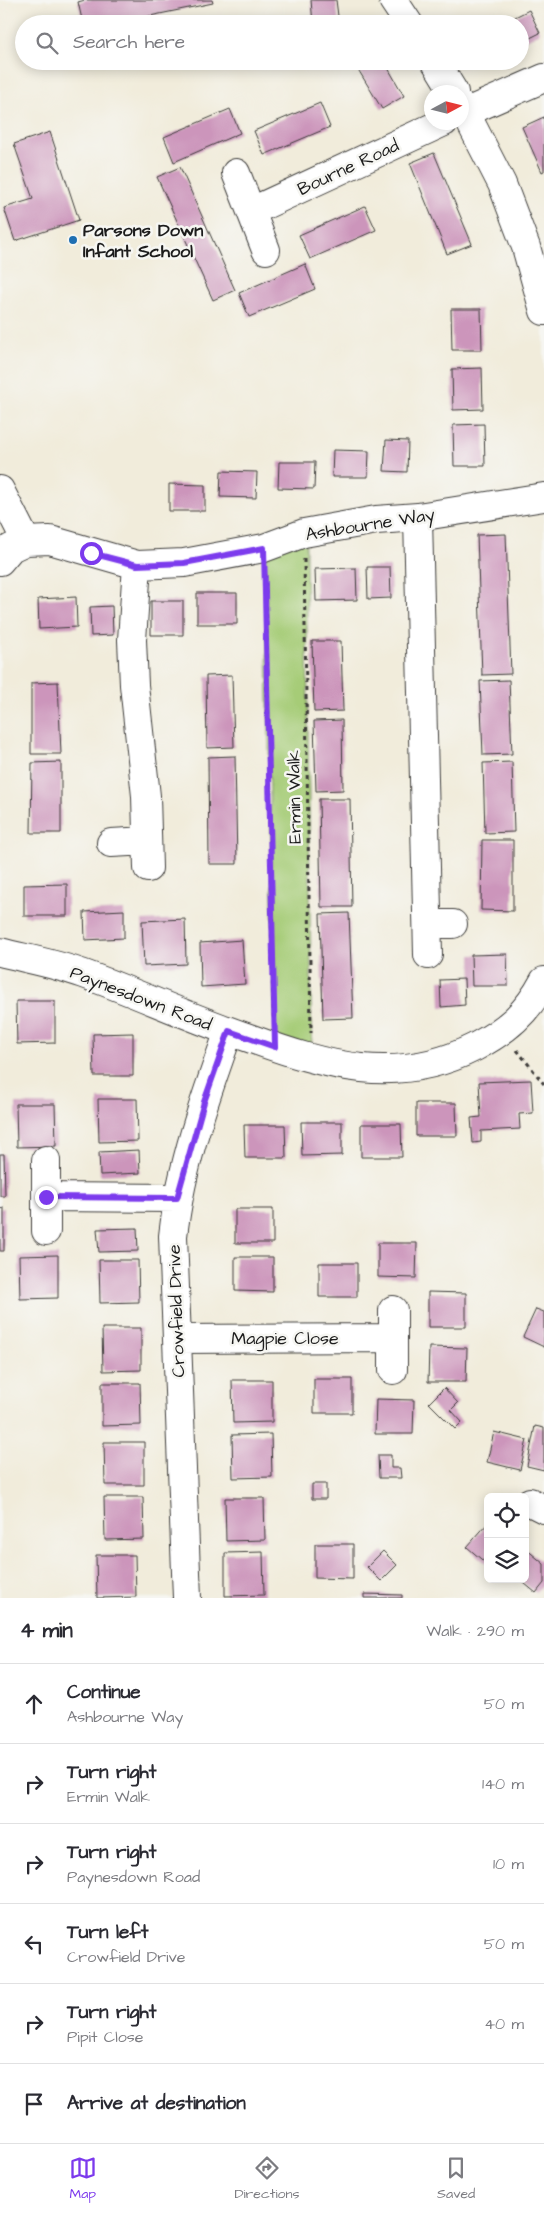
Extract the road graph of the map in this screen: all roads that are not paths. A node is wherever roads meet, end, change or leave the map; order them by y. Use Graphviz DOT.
graph roads {
  1 [pos="393,0"];
  2 [pos="403,15"];
  3 [pos="439,70"];
  4 [pos="544,78"];
  5 [pos="446,85"];
  6 [pos="469,106"];
  7 [pos="424,126"];
  8 [pos="469,130"];
  9 [pos="236,173"];
  10 [pos="252,212"];
  11 [pos="266,250"];
  12 [pos="544,311"];
  13 [pos="0,490"];
  14 [pos="544,497"];
  15 [pos="418,517"];
  16 [pos="26,541"];
  17 [pos="0,561"];
  18 [pos="137,565"];
  19 [pos="147,841"];
  20 [pos="111,843"];
  21 [pos="148,868"];
  22 [pos="0,952"];
  23 [pos="428,955"];
  24 [pos="544,981"];
  25 [pos="229,1031"];
  26 [pos="46,1160"];
  27 [pos="46,1197"];
  28 [pos="177,1198"];
  29 [pos="46,1231"];
  30 [pos="393,1310"];
  31 [pos="393,1338"];
  32 [pos="178,1339"];
  33 [pos="393,1370"];
  34 [pos="187,1598"];
  1 -- 2 [label="street"];
  3 -- 5 [label="street"];
  4 -- 6 [label="street, Bourne Road"];
  7 -- 10 [label="street, Bourne Road"];
  8 -- 12 [label="street"];
  9 -- 10 [label="street"];
  10 -- 11 [label="street"];
  13 -- 16 [label="street"];
  14 -- 15 [label="street, Ashbourne Way"];
  15 -- 18 [label="street, Ashbourne Way"];
  15 -- 23 [label="street"];
  16 -- 17 [label="street"];
  16 -- 18 [label="street, Ashbourne Way"];
  18 -- 19 [label="street"];
  19 -- 20 [label="street"];
  19 -- 21 [label="street"];
  22 -- 25 [label="street, Paynesdown Road"];
  24 -- 25 [label="street, Paynesdown Road"];
  25 -- 28 [label="street, Crowfield Drive"];
  26 -- 27 [label="street"];
  27 -- 28 [label="street"];
  27 -- 29 [label="street"];
  28 -- 32 [label="street, Crowfield Drive"];
  30 -- 31 [label="street"];
  31 -- 32 [label="street, Magpie Close"];
  31 -- 33 [label="street"];
  32 -- 34 [label="street, Crowfield Drive"];
}
